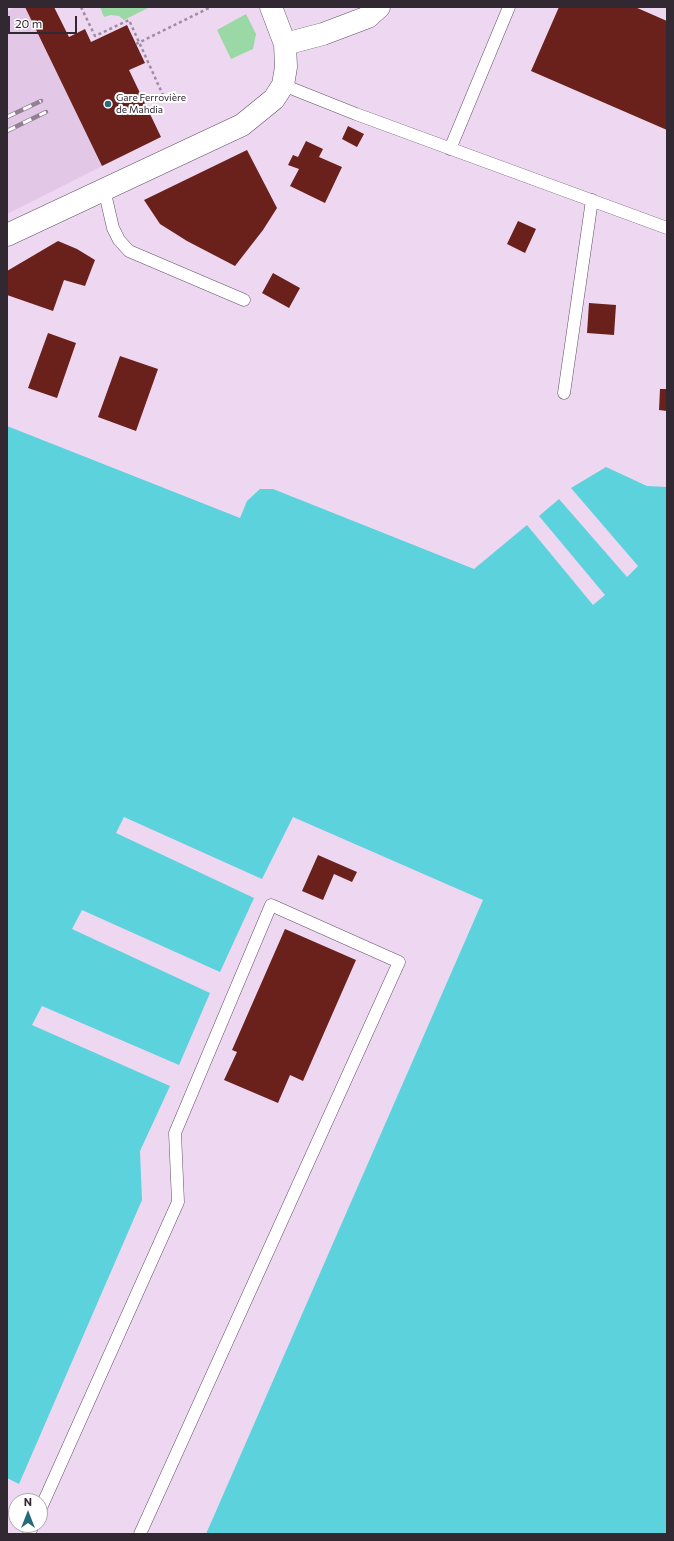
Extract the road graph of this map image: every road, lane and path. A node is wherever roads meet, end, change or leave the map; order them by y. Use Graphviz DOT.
graph roads {
  1 [pos="81,7"];
  2 [pos="211,7"];
  3 [pos="271,7"];
  4 [pos="379,7"];
  5 [pos="509,7"];
  6 [pos="139,42"];
  7 [pos="136,44"];
  8 [pos="286,44"];
  9 [pos="283,85"];
  10 [pos="167,104"];
  11 [pos="450,148"];
  12 [pos="104,189"];
  13 [pos="592,200"];
  14 [pos="667,228"];
  15 [pos="7,235"];
  16 [pos="244,300"];
  17 [pos="564,393"];
  18 [pos="48,1493"];
  19 [pos="140,1534"];
  1 -- 6 [label="path"];
  2 -- 6 [label="path"];
  3 -- 8 [label="street"];
  4 -- 8 [label="street"];
  5 -- 11 [label="lane"];
  6 -- 7 [label="path"];
  6 -- 10 [label="path"];
  8 -- 9 [label="street"];
  9 -- 11 [label="lane"];
  9 -- 12 [label="street"];
  11 -- 13 [label="lane"];
  12 -- 15 [label="street"];
  12 -- 16 [label="lane"];
  13 -- 14 [label="lane"];
  13 -- 17 [label="lane"];
  18 -- 19 [label="lane"];
}
